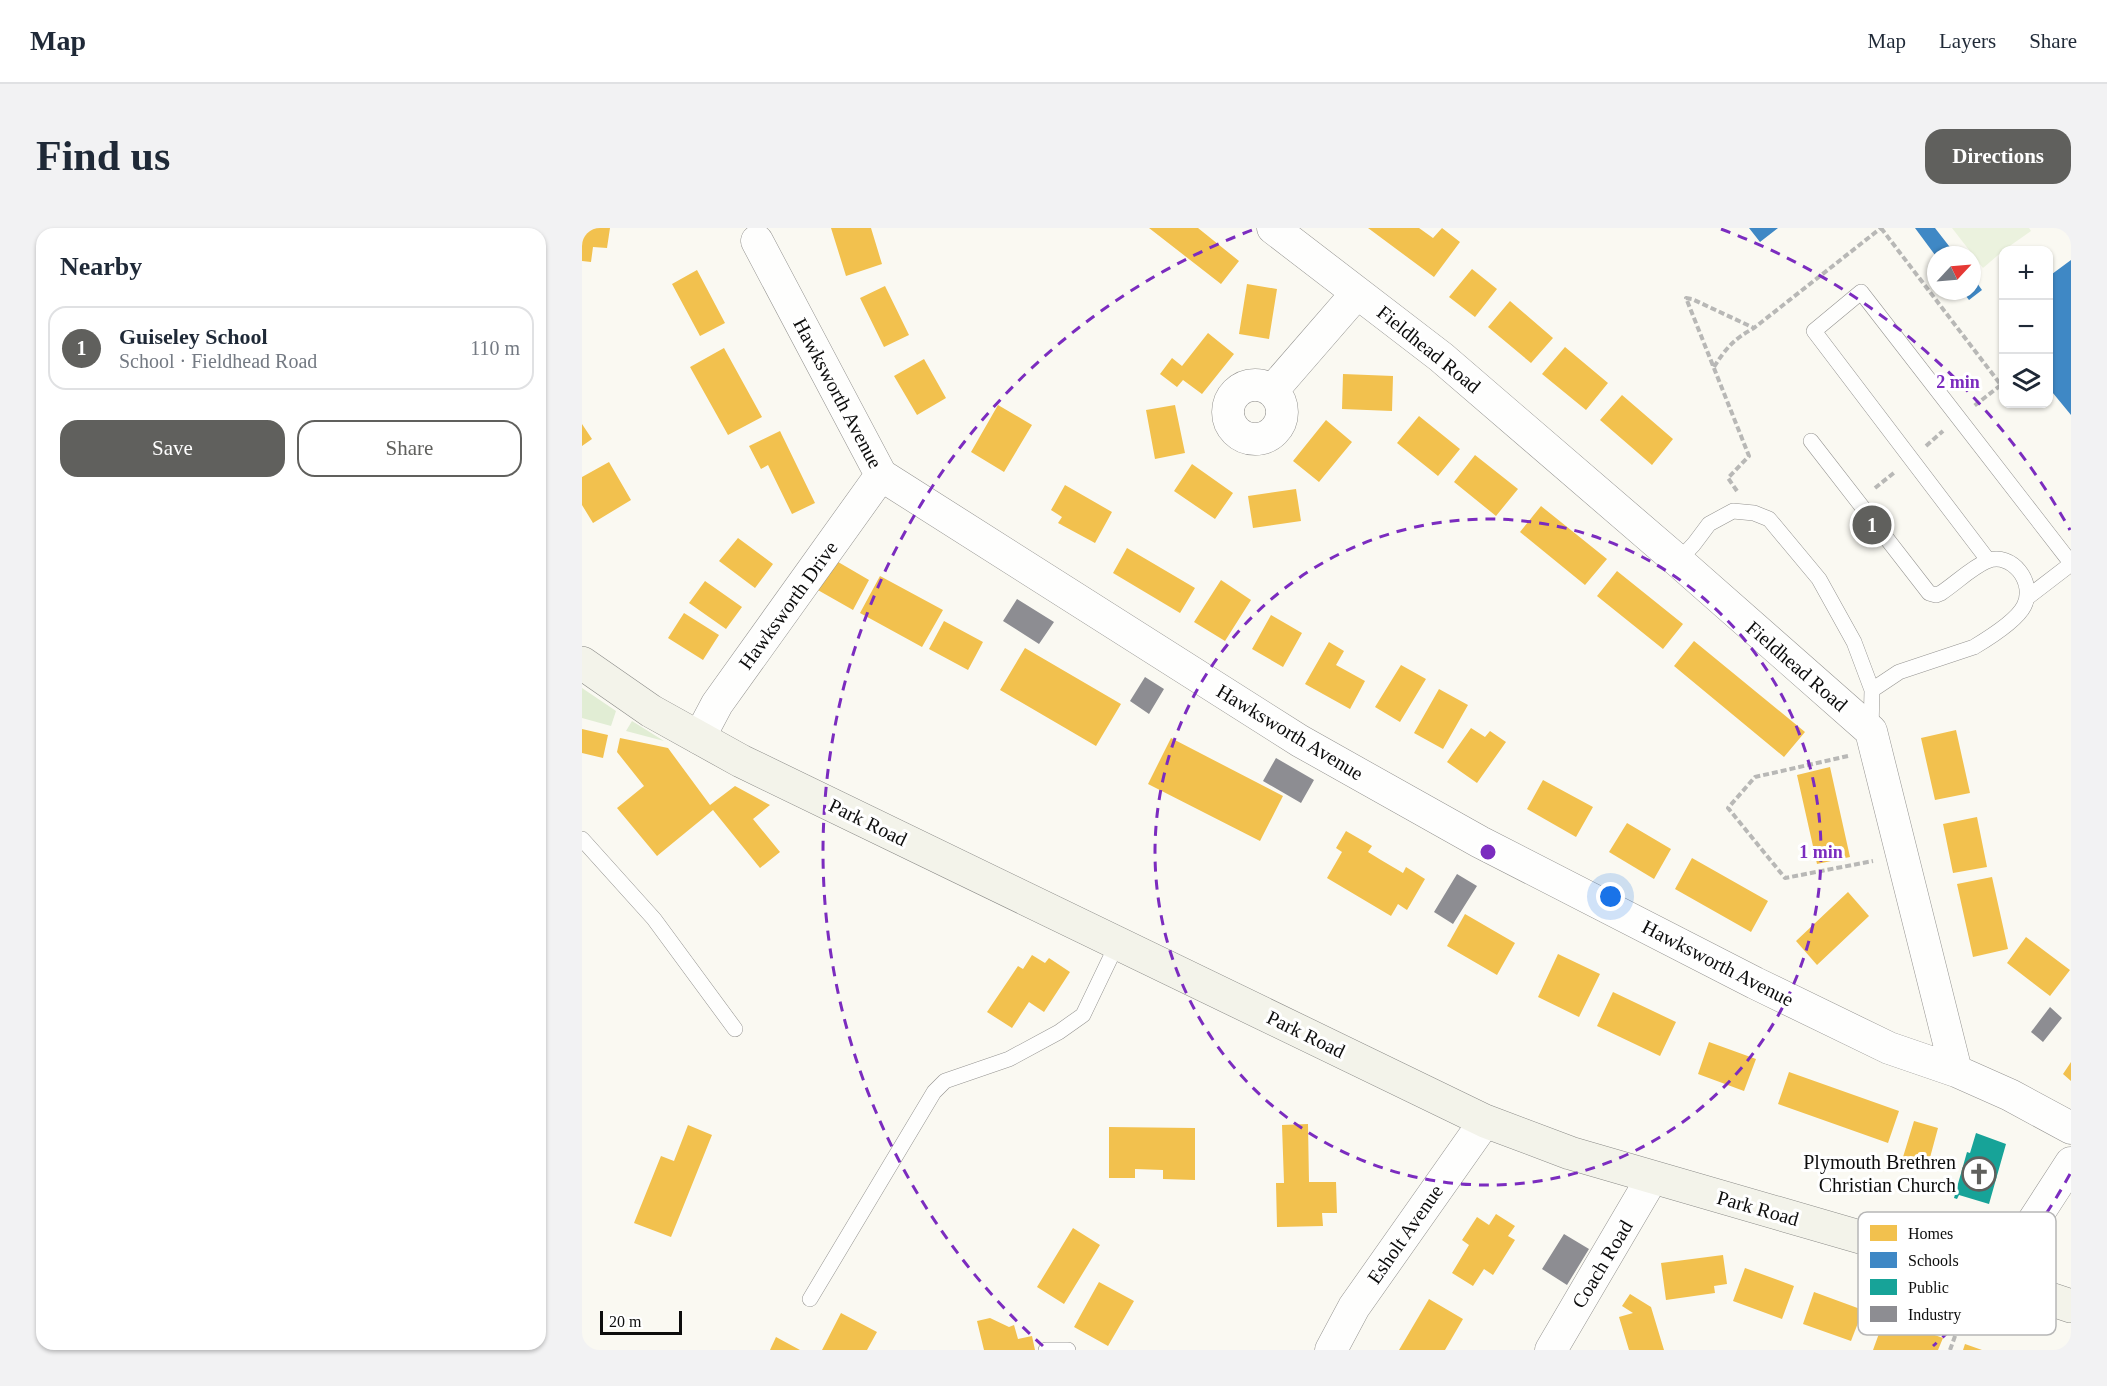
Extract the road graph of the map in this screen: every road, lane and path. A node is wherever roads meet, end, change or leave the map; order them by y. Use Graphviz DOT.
graph roads {
  1 [pos="1273,228"];
  2 [pos="1881,228"];
  3 [pos="757,241"];
  4 [pos="1357,292"];
  5 [pos="1754,328"];
  6 [pos="1713,367"];
  7 [pos="1272,391"];
  8 [pos="1958,418"];
  9 [pos="1811,441"];
  10 [pos="1910,458"];
  11 [pos="881,475"];
  12 [pos="1858,502"];
  13 [pos="1754,513"];
  14 [pos="1988,560"];
  15 [pos="1678,561"];
  16 [pos="2071,564"];
  17 [pos="2028,597"];
  18 [pos="582,663"];
  19 [pos="1872,690"];
  20 [pos="699,738"];
  21 [pos="1874,740"];
  22 [pos="582,839"];
  23 [pos="1903,855"];
  24 [pos="1118,942"];
  25 [pos="735,1029"];
  26 [pos="1956,1071"];
  27 [pos="1485,1121"];
  28 [pos="2071,1128"];
  29 [pos="2071,1163"];
  30 [pos="1652,1178"];
  31 [pos="2071,1195"];
  32 [pos="2041,1209"];
  33 [pos="2039,1212"];
  34 [pos="1858,1237"];
  35 [pos="810,1299"];
  36 [pos="2056,1301"];
  37 [pos="2071,1306"];
  38 [pos="1956,1335"];
  39 [pos="1046,1350"];
  40 [pos="1068,1350"];
  41 [pos="1331,1350"];
  42 [pos="1551,1350"];
  43 [pos="1950,1350"];
  1 -- 4 [label="street, Fieldhead Road"];
  2 -- 5 [label="path"];
  2 -- 8 [label="path"];
  3 -- 11 [label="street, Hawksworth Avenue"];
  4 -- 7 [label="street, Fieldhead Road"];
  4 -- 15 [label="street, Fieldhead Road"];
  5 -- 6 [label="path"];
  5 -- 6 [label="path"];
  6 -- 13 [label="path"];
  8 -- 10 [label="path"];
  8 -- 10 [label="lane"];
  8 -- 16 [label="lane"];
  9 -- 12 [label="lane"];
  10 -- 12 [label="path"];
  10 -- 14 [label="lane"];
  11 -- 20 [label="street, Hawksworth Drive"];
  11 -- 26 [label="street, Hawksworth Avenue"];
  12 -- 14 [label="lane"];
  13 -- 15 [label="lane"];
  13 -- 19 [label="lane"];
  14 -- 17 [label="lane"];
  15 -- 21 [label="street, Fieldhead Road"];
  16 -- 17 [label="lane"];
  17 -- 19 [label="lane"];
  18 -- 20 [label="main road, Park Road"];
  19 -- 21 [label="lane"];
  20 -- 24 [label="main road, Park Road"];
  21 -- 23 [label="street"];
  21 -- 23 [label="path"];
  22 -- 25 [label="lane"];
  23 -- 26 [label="street"];
  24 -- 27 [label="main road, Park Road"];
  24 -- 35 [label="lane"];
  26 -- 28 [label="street"];
  27 -- 30 [label="main road, Park Road"];
  27 -- 41 [label="street, Esholt Avenue"];
  29 -- 32 [label="street"];
  30 -- 34 [label="main road, Park Road"];
  30 -- 42 [label="street, Coach Road"];
  31 -- 32 [label="lane"];
  32 -- 33 [label="street"];
  36 -- 37 [label="main road, Park Road"];
  38 -- 43 [label="path"];
  39 -- 40 [label="lane"];
}
